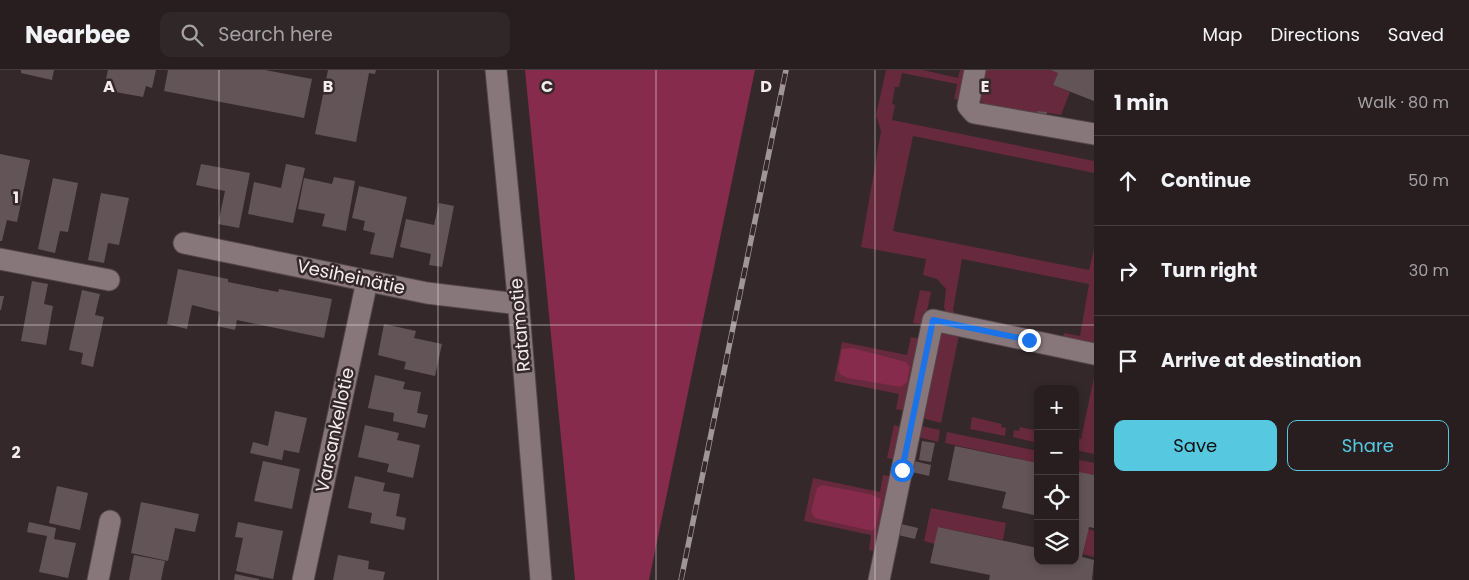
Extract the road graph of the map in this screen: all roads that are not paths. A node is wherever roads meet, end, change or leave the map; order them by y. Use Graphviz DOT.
graph roads {
  1 [pos="496,70"];
  2 [pos="975,70"];
  3 [pos="1094,134"];
  4 [pos="184,243"];
  5 [pos="0,259"];
  6 [pos="109,280"];
  7 [pos="367,280"];
  8 [pos="518,304"];
  9 [pos="1094,354"];
  10 [pos="110,521"];
  11 [pos="98,580"];
  12 [pos="303,580"];
  13 [pos="541,580"];
  14 [pos="879,580"];
  1 -- 8 [label="street, Ratamotie"];
  2 -- 3 [label="street"];
  4 -- 7 [label="street, Vesiheinätie"];
  5 -- 6 [label="street"];
  7 -- 8 [label="street, Vesiheinätie"];
  7 -- 12 [label="street, Varsankellotie"];
  8 -- 13 [label="street, Ratamotie"];
  9 -- 14 [label="street"];
  10 -- 11 [label="street"];
}
